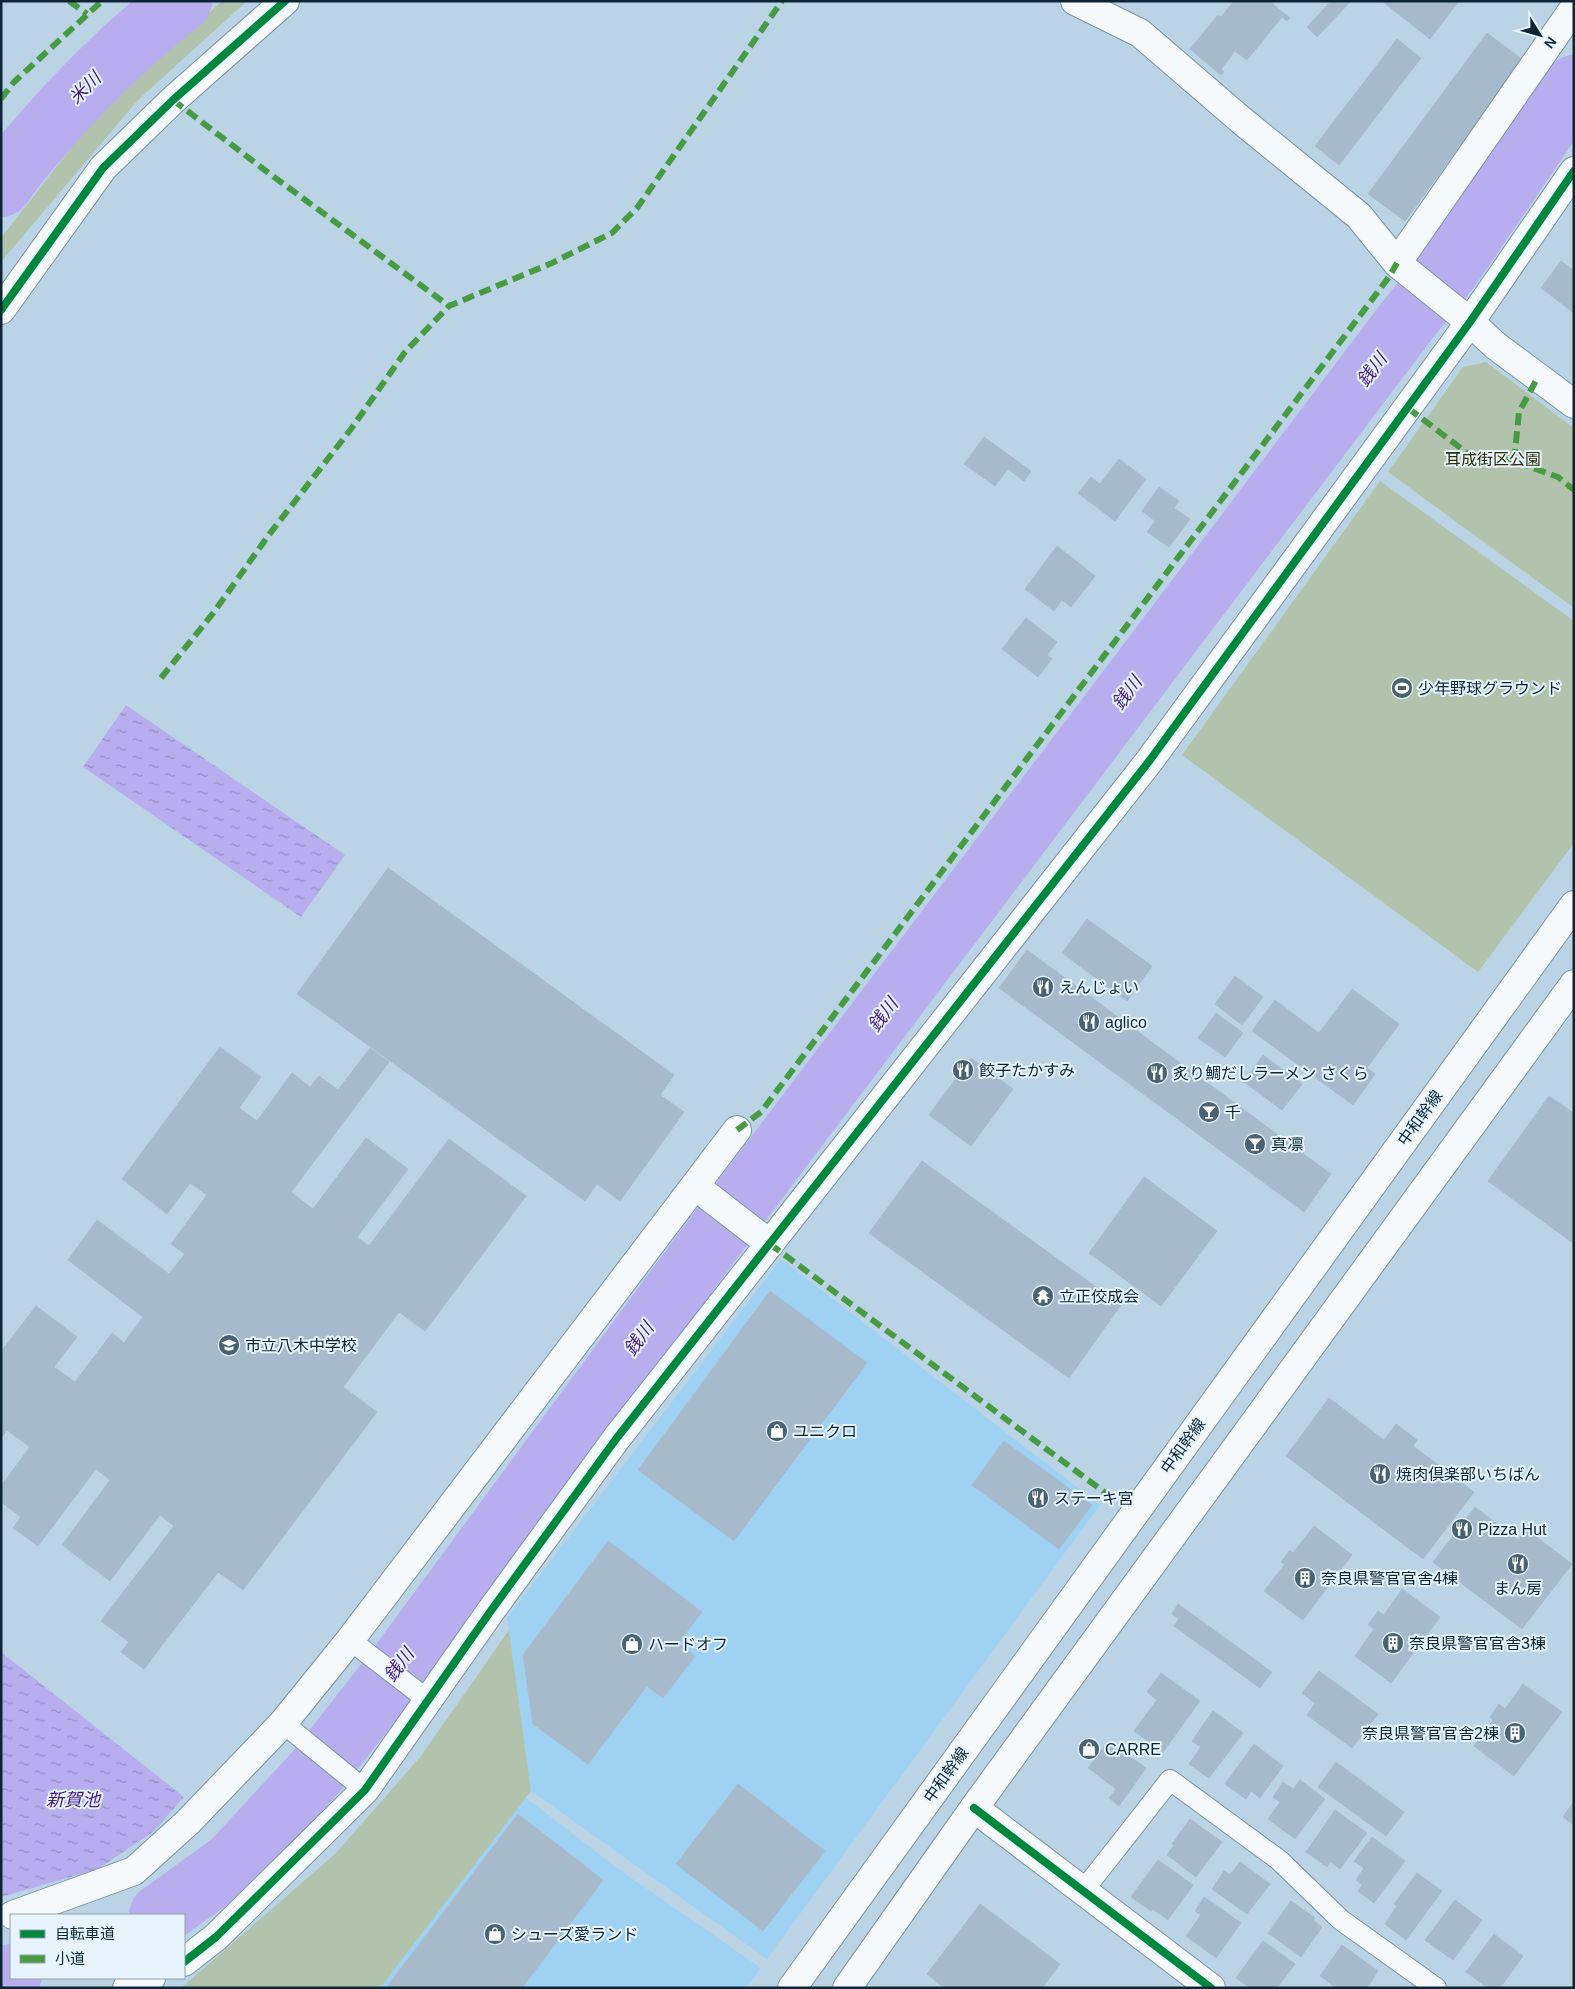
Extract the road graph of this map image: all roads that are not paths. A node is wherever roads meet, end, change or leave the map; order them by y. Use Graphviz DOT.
graph roads {
  1 [pos="285,1"];
  2 [pos="1074,1"];
  3 [pos="1574,8"];
  4 [pos="1574,171"];
  5 [pos="1402,267"];
  6 [pos="1,310"];
  7 [pos="1465,317"];
  8 [pos="1574,404"];
  9 [pos="1574,905"];
  10 [pos="1574,984"];
  11 [pos="737,1130"];
  12 [pos="702,1191"];
  13 [pos="763,1238"];
  14 [pos="350,1640"];
  15 [pos="428,1700"];
  16 [pos="292,1730"];
  17 [pos="357,1783"];
  18 [pos="974,1808"];
  19 [pos="1082,1891"];
  20 [pos="17,1914"];
  21 [pos="185,1961"];
  22 [pos="149,1979"];
  23 [pos="127,1988"];
  24 [pos="792,1988"];
  25 [pos="847,1988"];
  26 [pos="1211,1988"];
  27 [pos="1436,1988"];
  1 -- 6 [label="street"];
  2 -- 5 [label="street"];
  3 -- 5 [label="street"];
  4 -- 7 [label="street"];
  5 -- 7 [label="street"];
  7 -- 8 [label="street"];
  7 -- 13 [label="street"];
  9 -- 24 [label="street, 中和幹線"];
  10 -- 18 [label="street"];
  11 -- 12 [label="street"];
  12 -- 13 [label="street"];
  12 -- 14 [label="street"];
  13 -- 15 [label="street"];
  14 -- 15 [label="lane"];
  14 -- 16 [label="street"];
  15 -- 17 [label="street"];
  16 -- 17 [label="lane"];
  16 -- 20 [label="street"];
  17 -- 21 [label="street"];
  18 -- 19 [label="street"];
  18 -- 25 [label="street"];
  19 -- 26 [label="street"];
  19 -- 27 [label="lane"];
  22 -- 23 [label="street"];
}
